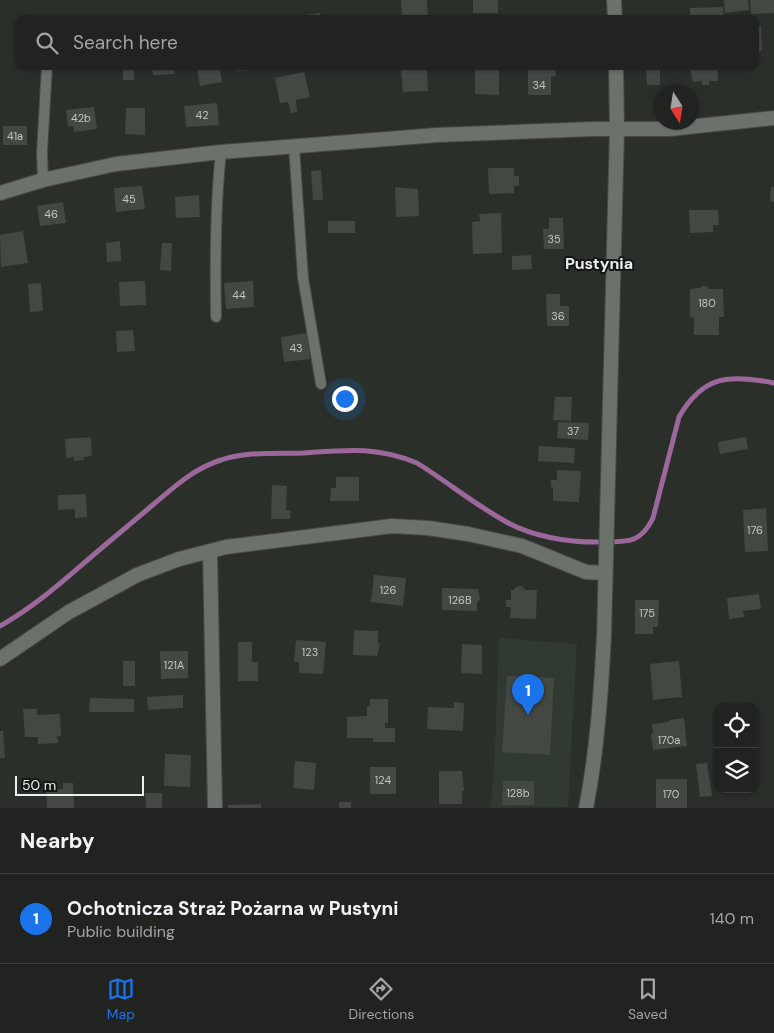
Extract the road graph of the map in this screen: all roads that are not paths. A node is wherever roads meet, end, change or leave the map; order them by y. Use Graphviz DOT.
graph roads {
  1 [pos="614,0"];
  2 [pos="615,15"];
  3 [pos="47,70"];
  4 [pos="616,70"];
  5 [pos="774,118"];
  6 [pos="616,129"];
  7 [pos="294,146"];
  8 [pos="220,152"];
  9 [pos="43,180"];
  10 [pos="0,193"];
  11 [pos="216,317"];
  12 [pos="321,384"];
  13 [pos="210,551"];
  14 [pos="605,573"];
  15 [pos="0,659"];
  16 [pos="215,808"];
  17 [pos="586,808"];
  1 -- 2 [label="street"];
  3 -- 9 [label="lane"];
  4 -- 6 [label="street"];
  5 -- 6 [label="street"];
  6 -- 7 [label="street"];
  6 -- 14 [label="street"];
  7 -- 8 [label="street"];
  7 -- 12 [label="lane"];
  8 -- 9 [label="street"];
  8 -- 11 [label="lane"];
  9 -- 10 [label="street"];
  13 -- 14 [label="street"];
  13 -- 15 [label="street"];
  13 -- 16 [label="street"];
  14 -- 17 [label="street"];
}
